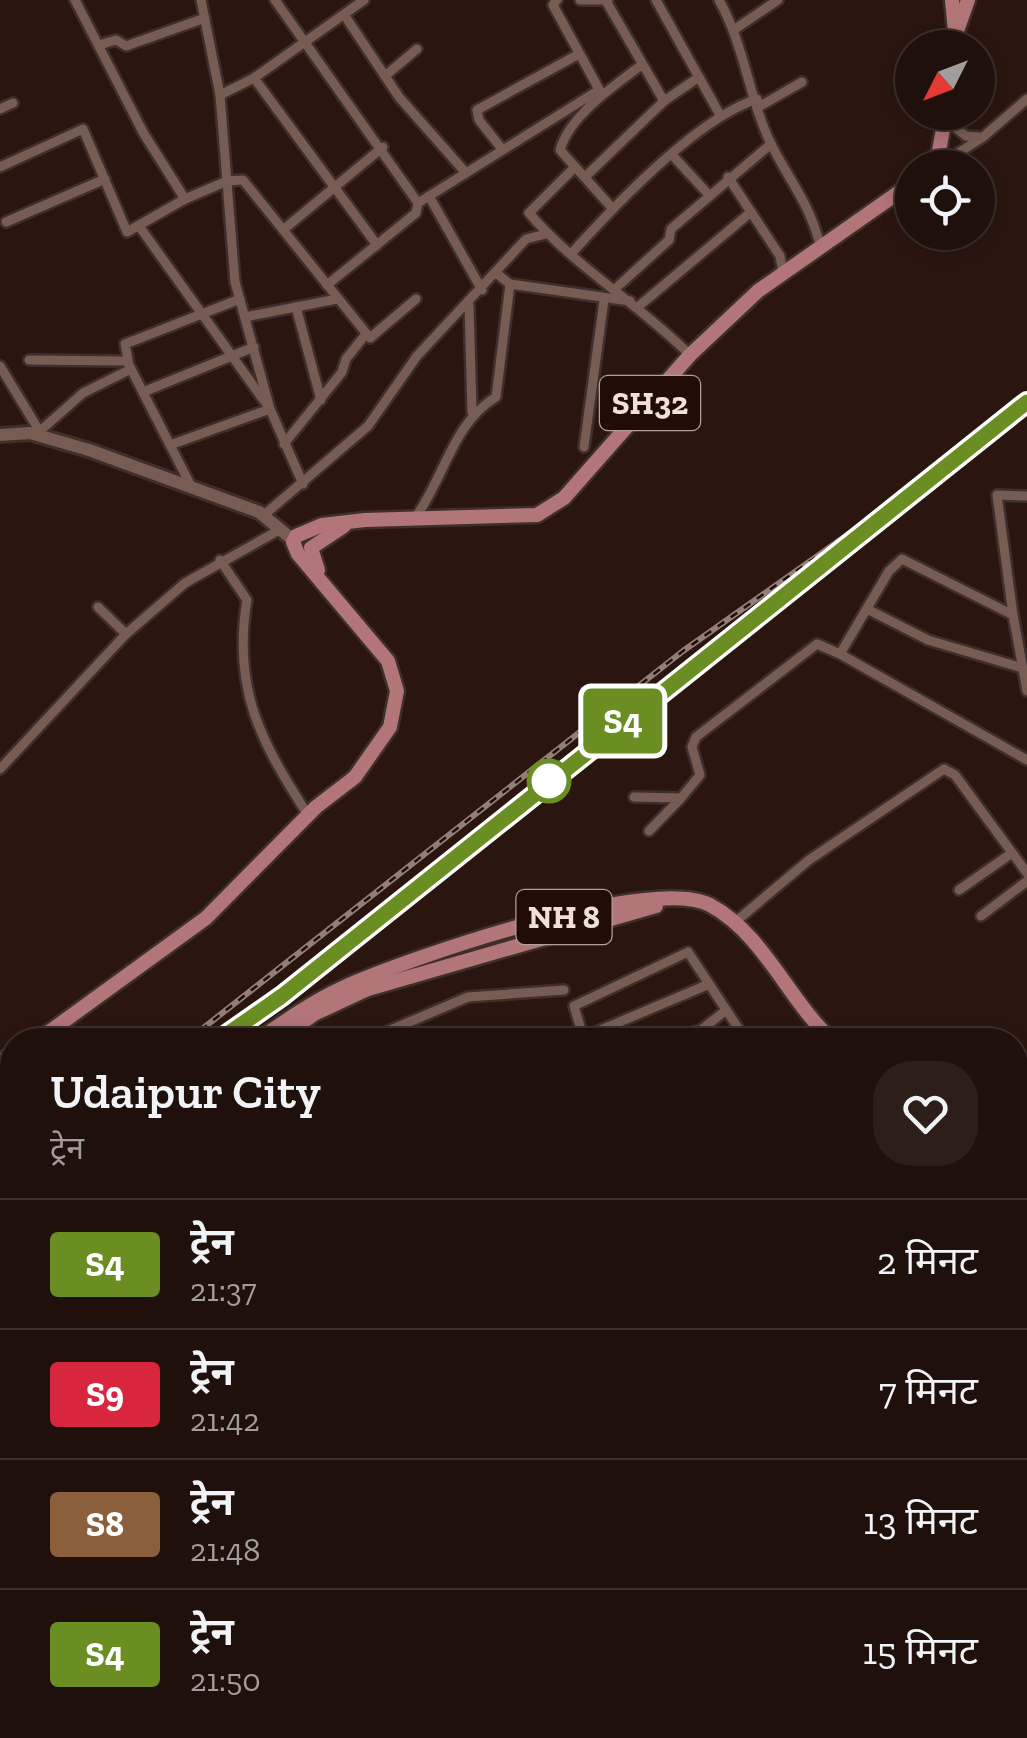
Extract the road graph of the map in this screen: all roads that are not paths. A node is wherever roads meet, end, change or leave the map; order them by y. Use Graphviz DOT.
graph roads {
  1 [pos="75,0"];
  2 [pos="201,0"];
  3 [pos="275,0"];
  4 [pos="558,0"];
  5 [pos="580,0"];
  6 [pos="607,0"];
  7 [pos="656,0"];
  8 [pos="719,0"];
  9 [pos="778,0"];
  10 [pos="952,0"];
  11 [pos="968,0"];
  12 [pos="362,1"];
  13 [pos="345,16"];
  14 [pos="205,18"];
  15 [pos="735,28"];
  16 [pos="955,30"];
  17 [pos="955,30"];
  18 [pos="306,43"];
  19 [pos="99,45"];
  20 [pos="416,49"];
  21 [pos="580,54"];
  22 [pos="640,66"];
  23 [pos="385,76"];
  24 [pos="699,77"];
  25 [pos="254,78"];
  26 [pos="802,82"];
  27 [pos="601,93"];
  28 [pos="220,95"];
  29 [pos="1027,99"];
  30 [pos="664,102"];
  31 [pos="13,103"];
  32 [pos="758,103"];
  33 [pos="0,109"];
  34 [pos="720,115"];
  35 [pos="960,130"];
  36 [pos="983,137"];
  37 [pos="771,144"];
  38 [pos="382,147"];
  39 [pos="502,150"];
  40 [pos="963,150"];
  41 [pos="672,156"];
  42 [pos="575,166"];
  43 [pos="0,167"];
  44 [pos="466,172"];
  45 [pos="584,177"];
  46 [pos="728,177"];
  47 [pos="105,179"];
  48 [pos="227,181"];
  49 [pos="333,188"];
  50 [pos="895,194"];
  51 [pos="709,195"];
  52 [pos="429,196"];
  53 [pos="185,199"];
  54 [pos="418,202"];
  55 [pos="612,208"];
  56 [pos="751,212"];
  57 [pos="6,222"];
  58 [pos="139,226"];
  59 [pos="283,230"];
  60 [pos="546,234"];
  61 [pos="377,244"];
  62 [pos="820,244"];
  63 [pos="571,254"];
  64 [pos="496,273"];
  65 [pos="783,273"];
  66 [pos="510,284"];
  67 [pos="327,285"];
  68 [pos="616,288"];
  69 [pos="482,290"];
  70 [pos="240,299"];
  71 [pos="337,299"];
  72 [pos="416,299"];
  73 [pos="604,300"];
  74 [pos="469,304"];
  75 [pos="636,304"];
  76 [pos="296,307"];
  77 [pos="201,312"];
  78 [pos="244,316"];
  79 [pos="366,334"];
  80 [pos="254,347"];
  81 [pos="690,354"];
  82 [pos="232,356"];
  83 [pos="29,360"];
  84 [pos="129,365"];
  85 [pos="0,366"];
  86 [pos="142,392"];
  87 [pos="320,400"];
  88 [pos="270,409"];
  89 [pos="472,412"];
  90 [pos="40,433"];
  91 [pos="0,435"];
  92 [pos="284,444"];
  93 [pos="170,446"];
  94 [pos="584,448"];
  95 [pos="303,484"];
  96 [pos="191,486"];
  97 [pos="1027,496"];
  98 [pos="264,514"];
  99 [pos="414,519"];
  100 [pos="353,522"];
  101 [pos="281,529"];
  102 [pos="293,540"];
  103 [pos="312,548"];
  104 [pos="220,560"];
  105 [pos="328,588"];
  106 [pos="98,607"];
  107 [pos="867,609"];
  108 [pos="1013,615"];
  109 [pos="126,634"];
  110 [pos="840,654"];
  111 [pos="1021,660"];
  112 [pos="1027,691"];
  113 [pos="1027,760"];
  114 [pos="0,769"];
  115 [pos="634,797"];
  116 [pos="681,798"];
  117 [pos="308,814"];
  118 [pos="648,831"];
  119 [pos="1012,853"];
  120 [pos="1027,873"];
  121 [pos="1027,881"];
  122 [pos="959,890"];
  123 [pos="980,916"];
  124 [pos="734,923"];
  125 [pos="707,985"];
  126 [pos="564,990"];
  127 [pos="725,1010"];
  128 [pos="55,1028"];
  129 [pos="275,1028"];
  130 [pos="295,1028"];
  131 [pos="394,1028"];
  132 [pos="581,1028"];
  133 [pos="609,1028"];
  134 [pos="710,1028"];
  135 [pos="738,1028"];
  136 [pos="818,1028"];
  137 [pos="819,1028"];
  1 -- 19 [label="street"];
  2 -- 14 [label="street"];
  3 -- 18 [label="street"];
  4 -- 21 [label="street"];
  5 -- 6 [label="street"];
  6 -- 22 [label="street"];
  7 -- 24 [label="street"];
  8 -- 15 [label="street"];
  9 -- 15 [label="street"];
  10 -- 16 [label="main road"];
  11 -- 17 [label="main road"];
  12 -- 13 [label="street"];
  13 -- 18 [label="street"];
  13 -- 23 [label="street"];
  14 -- 19 [label="street"];
  14 -- 28 [label="street"];
  15 -- 32 [label="street"];
  18 -- 25 [label="street"];
  18 -- 38 [label="street"];
  19 -- 53 [label="street"];
  20 -- 23 [label="street"];
  21 -- 27 [label="street"];
  21 -- 39 [label="street"];
  22 -- 27 [label="street"];
  22 -- 30 [label="street"];
  23 -- 44 [label="street"];
  24 -- 30 [label="street"];
  24 -- 34 [label="street"];
  25 -- 28 [label="street"];
  25 -- 49 [label="street"];
  26 -- 32 [label="street"];
  27 -- 39 [label="street"];
  27 -- 42 [label="street"];
  28 -- 48 [label="street"];
  29 -- 36 [label="street"];
  30 -- 45 [label="street"];
  31 -- 33 [label="street"];
  32 -- 34 [label="street"];
  32 -- 37 [label="street"];
  34 -- 41 [label="street"];
  35 -- 36 [label="street"];
  36 -- 40 [label="street"];
  37 -- 46 [label="street"];
  37 -- 62 [label="street"];
  38 -- 49 [label="street"];
  38 -- 54 [label="street"];
  39 -- 44 [label="street"];
  41 -- 51 [label="street"];
  41 -- 55 [label="street"];
  42 -- 45 [label="street"];
  42 -- 60 [label="street"];
  43 -- 47 [label="street"];
  44 -- 52 [label="street"];
  45 -- 55 [label="street"];
  46 -- 51 [label="street"];
  46 -- 56 [label="street"];
  47 -- 57 [label="street"];
  47 -- 58 [label="street"];
  48 -- 53 [label="street"];
  48 -- 59 [label="street"];
  48 -- 70 [label="street"];
  49 -- 59 [label="street"];
  49 -- 61 [label="street"];
  50 -- 62 [label="main road, SH32"];
  51 -- 68 [label="street"];
  52 -- 54 [label="street"];
  52 -- 69 [label="street"];
  53 -- 58 [label="street"];
  54 -- 61 [label="street"];
  55 -- 63 [label="street"];
  56 -- 65 [label="street"];
  56 -- 75 [label="street"];
  58 -- 77 [label="street"];
  59 -- 67 [label="street"];
  60 -- 63 [label="street"];
  60 -- 64 [label="street"];
  61 -- 67 [label="street"];
  62 -- 65 [label="main road, SH32"];
  63 -- 68 [label="street"];
  64 -- 66 [label="street"];
  64 -- 69 [label="street"];
  65 -- 81 [label="main road, SH32"];
  66 -- 73 [label="street"];
  66 -- 89 [label="street"];
  67 -- 71 [label="street"];
  68 -- 75 [label="street"];
  69 -- 74 [label="street"];
  70 -- 77 [label="street"];
  70 -- 78 [label="street"];
  71 -- 76 [label="street"];
  71 -- 79 [label="street"];
  72 -- 79 [label="street"];
  73 -- 75 [label="street"];
  73 -- 94 [label="street"];
  74 -- 89 [label="street"];
  74 -- 95 [label="street"];
  75 -- 81 [label="street"];
  76 -- 78 [label="street"];
  76 -- 87 [label="street"];
  77 -- 82 [label="street"];
  77 -- 84 [label="street"];
  78 -- 80 [label="street"];
  79 -- 87 [label="street"];
  80 -- 82 [label="street"];
  80 -- 88 [label="street"];
  81 -- 99 [label="main road, SH32"];
  82 -- 86 [label="street"];
  82 -- 88 [label="street"];
  83 -- 84 [label="street"];
  84 -- 86 [label="street"];
  84 -- 90 [label="street"];
  85 -- 90 [label="street"];
  86 -- 93 [label="street"];
  87 -- 92 [label="street"];
  88 -- 92 [label="street"];
  88 -- 93 [label="street"];
  89 -- 99 [label="street"];
  90 -- 91 [label="street"];
  90 -- 96 [label="street"];
  92 -- 95 [label="street"];
  93 -- 96 [label="street"];
  95 -- 98 [label="street"];
  96 -- 98 [label="street"];
  97 -- 108 [label="street"];
  98 -- 101 [label="street"];
  99 -- 100 [label="main road, SH32"];
  100 -- 102 [label="main road, SH32"];
  100 -- 103 [label="main road"];
  101 -- 102 [label="street"];
  101 -- 104 [label="street"];
  102 -- 103 [label="main road"];
  102 -- 105 [label="main road"];
  103 -- 105 [label="main road"];
  104 -- 109 [label="street"];
  104 -- 117 [label="street"];
  105 -- 117 [label="main road"];
  106 -- 109 [label="street"];
  107 -- 108 [label="street"];
  107 -- 110 [label="street"];
  107 -- 111 [label="street"];
  108 -- 111 [label="street"];
  109 -- 114 [label="street"];
  110 -- 113 [label="street"];
  110 -- 116 [label="street"];
  111 -- 112 [label="street"];
  115 -- 116 [label="street"];
  116 -- 118 [label="street"];
  117 -- 128 [label="main road"];
  119 -- 120 [label="street"];
  119 -- 122 [label="street"];
  119 -- 124 [label="street"];
  121 -- 123 [label="street"];
  124 -- 129 [label="main road, NH 8"];
  124 -- 137 [label="main road, NH 8"];
  125 -- 127 [label="street"];
  125 -- 132 [label="street"];
  125 -- 133 [label="street"];
  126 -- 131 [label="street"];
  127 -- 134 [label="street"];
  127 -- 135 [label="street"];
  130 -- 136 [label="main road, NH 8"];
}
